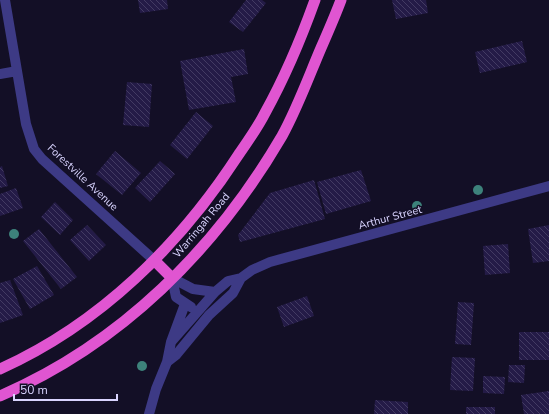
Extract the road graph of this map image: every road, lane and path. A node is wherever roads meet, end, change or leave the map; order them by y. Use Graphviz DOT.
graph roads {
  1 [pos="5,0"];
  2 [pos="315,0"];
  3 [pos="341,0"];
  4 [pos="17,71"];
  5 [pos="0,74"];
  6 [pos="549,186"];
  7 [pos="155,261"];
  8 [pos="172,278"];
  9 [pos="241,278"];
  10 [pos="215,292"];
  11 [pos="185,304"];
  12 [pos="198,311"];
  13 [pos="209,315"];
  14 [pos="171,342"];
  15 [pos="167,362"];
  16 [pos="0,369"];
  17 [pos="0,396"];
  18 [pos="149,414"];
  1 -- 4 [label="street, Forestville Avenue"];
  2 -- 7 [label="highway, Warringah Road"];
  3 -- 8 [label="highway, Warringah Road"];
  4 -- 5 [label="street"];
  4 -- 7 [label="street, Forestville Avenue"];
  6 -- 9 [label="street, Arthur Street"];
  7 -- 8 [label="highway, Forestville Avenue"];
  7 -- 16 [label="highway, Warringah Road"];
  8 -- 10 [label="street"];
  8 -- 11 [label="street"];
  8 -- 17 [label="highway, Warringah Road"];
  9 -- 10 [label="street, Arthur Street"];
  9 -- 13 [label="street, Arthur Street"];
  10 -- 12 [label="street, Arthur Street"];
  11 -- 12 [label="street"];
  11 -- 14 [label="street"];
  12 -- 13 [label="street"];
  12 -- 14 [label="street, Arthur Street"];
  13 -- 15 [label="street, Arthur Street"];
  14 -- 15 [label="street"];
  15 -- 18 [label="street"];
}
